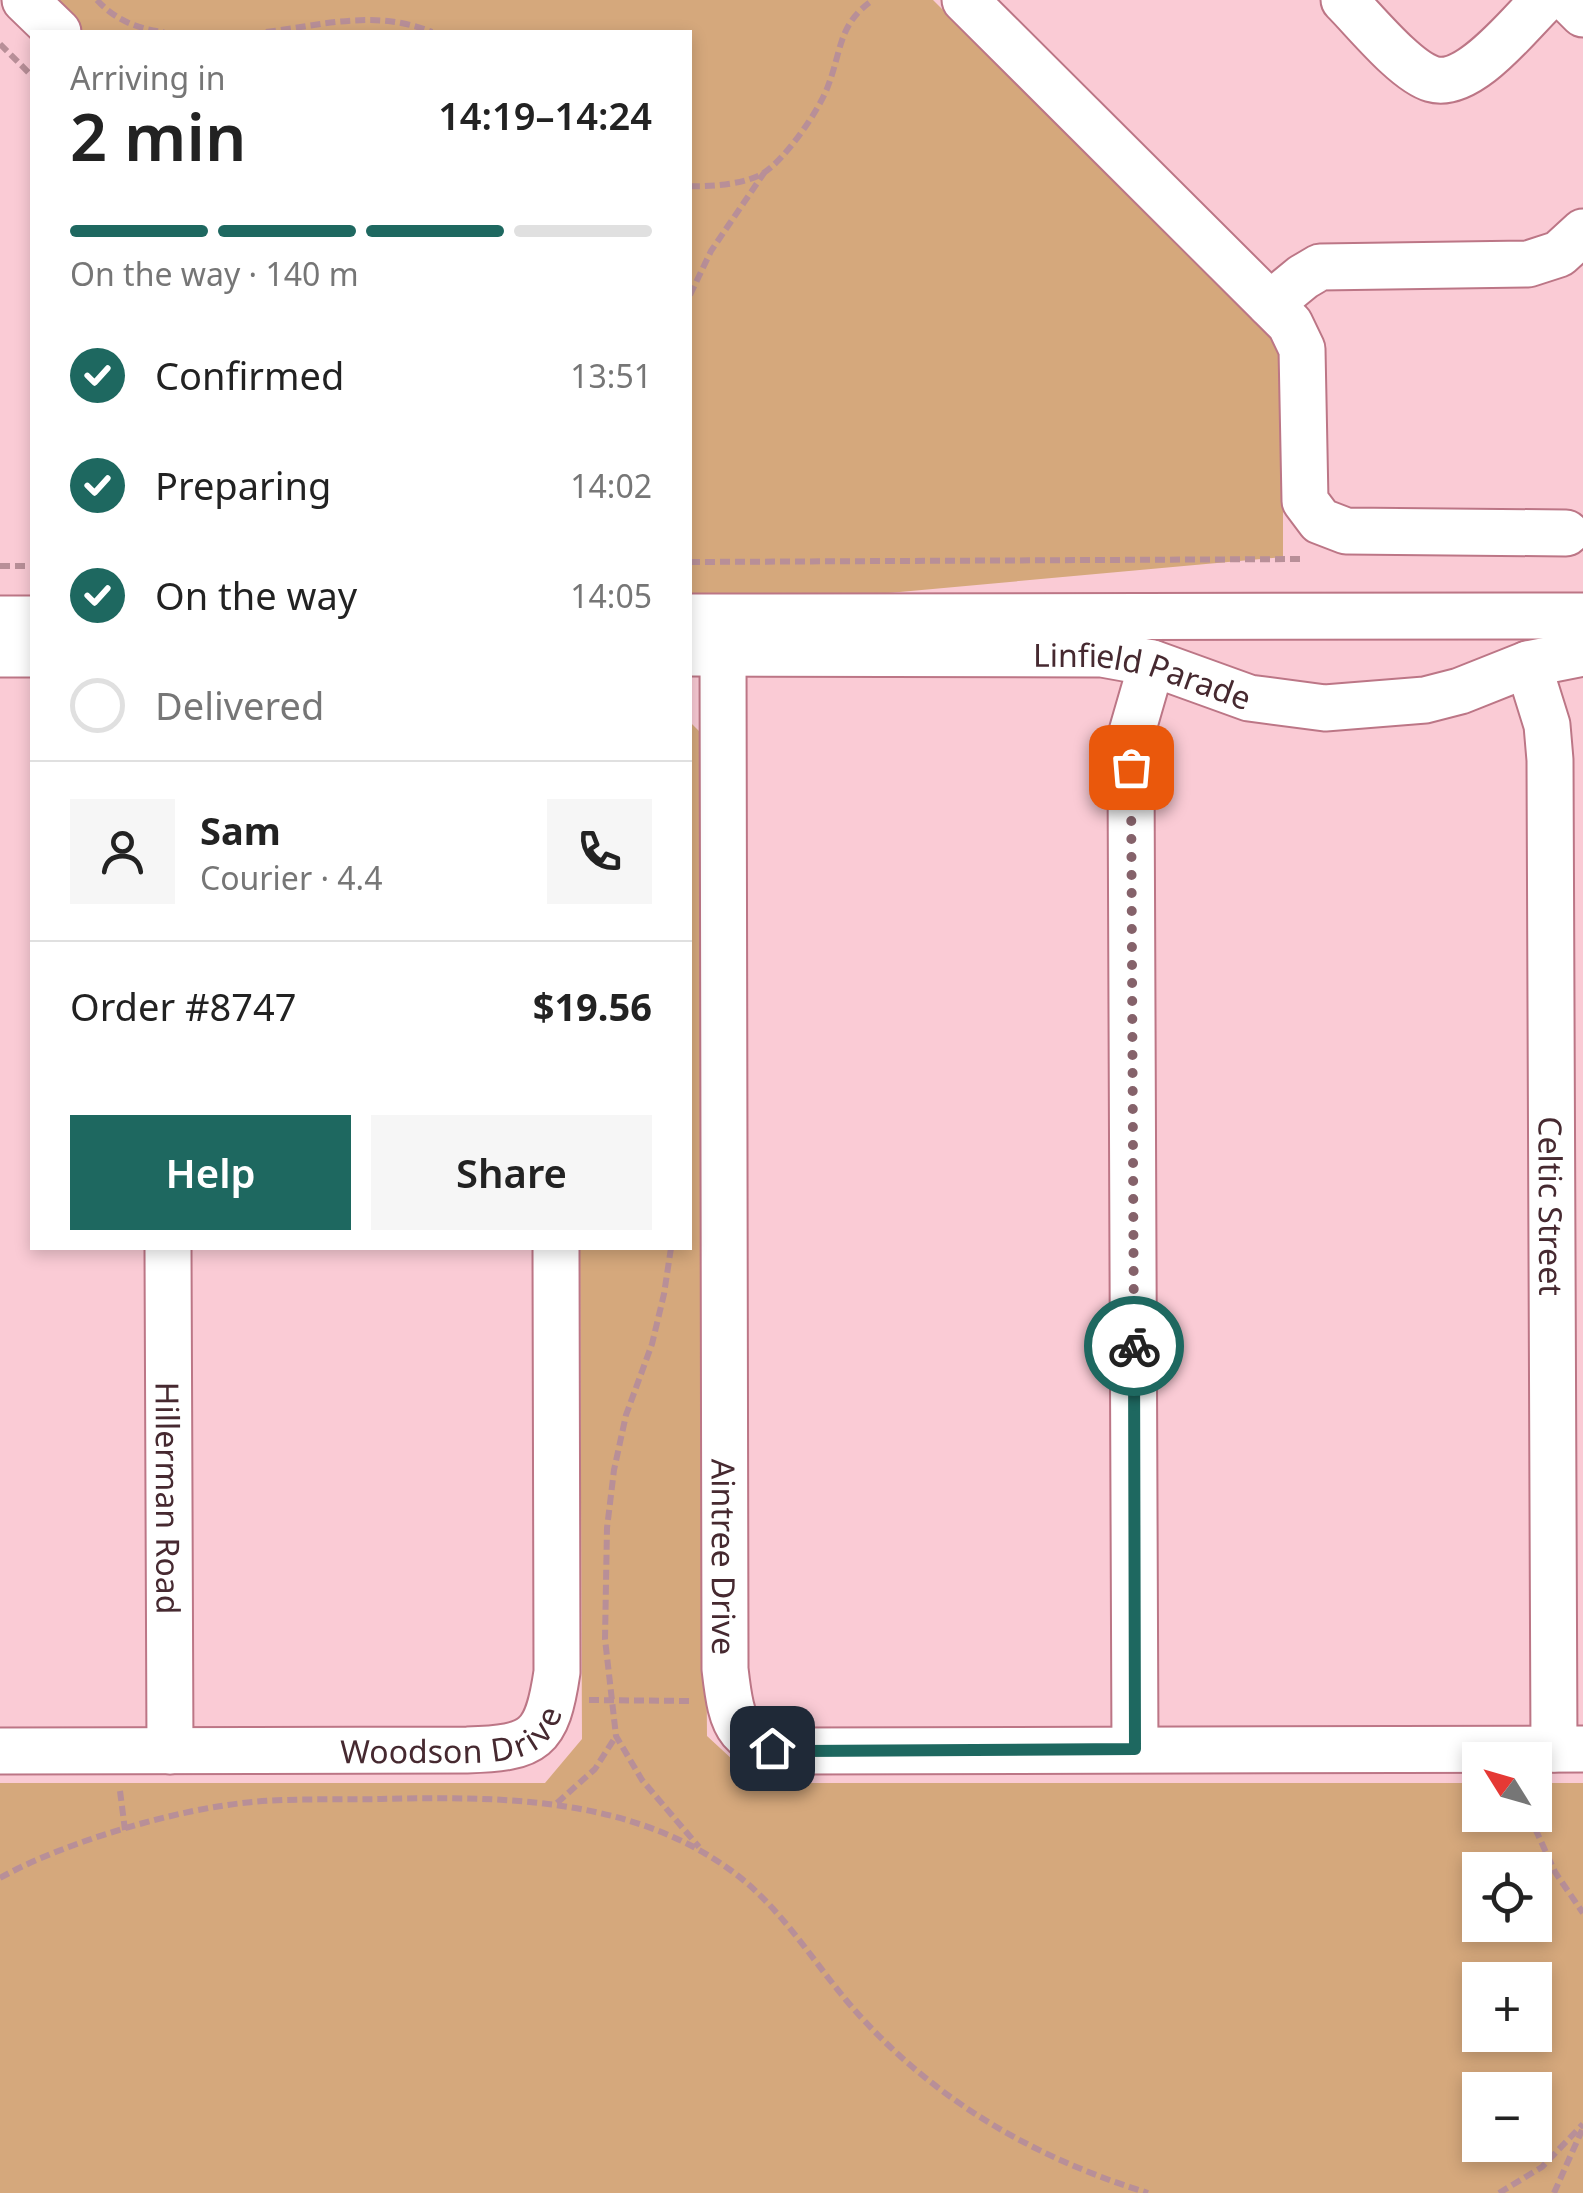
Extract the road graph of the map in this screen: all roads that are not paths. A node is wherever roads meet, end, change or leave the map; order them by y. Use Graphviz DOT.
graph roads {
  1 [pos="25,0"];
  2 [pos="965,0"];
  3 [pos="1344,0"];
  4 [pos="1544,0"];
  5 [pos="1569,0"];
  6 [pos="1583,14"];
  7 [pos="56,30"];
  8 [pos="1583,232"];
  9 [pos="1270,304"];
  10 [pos="1566,533"];
  11 [pos="1583,616"];
  12 [pos="692,617"];
  13 [pos="0,619"];
  14 [pos="30,619"];
  15 [pos="707,652"];
  16 [pos="1583,652"];
  17 [pos="0,654"];
  18 [pos="30,654"];
  19 [pos="1152,662"];
  20 [pos="1528,664"];
  21 [pos="168,1250"];
  22 [pos="556,1250"];
  23 [pos="1135,1749"];
  24 [pos="1569,1749"];
  25 [pos="0,1751"];
  26 [pos="170,1751"];
  1 -- 7 [label="street"];
  2 -- 9 [label="street"];
  3 -- 4 [label="street"];
  5 -- 6 [label="street"];
  8 -- 9 [label="street"];
  9 -- 10 [label="street"];
  11 -- 12 [label="street, Linfield Parade"];
  13 -- 14 [label="street"];
  15 -- 19 [label="street, Linfield Parade"];
  15 -- 23 [label="street, Aintree Drive"];
  16 -- 20 [label="street, Linfield Parade"];
  17 -- 18 [label="street"];
  19 -- 20 [label="street, Linfield Parade"];
  19 -- 23 [label="street"];
  20 -- 24 [label="street, Celtic Street"];
  21 -- 26 [label="street, Hillerman Road"];
  22 -- 26 [label="street, Woodson Drive"];
  23 -- 24 [label="street, Aintree Drive"];
  25 -- 26 [label="street, Woodson Drive"];
}
